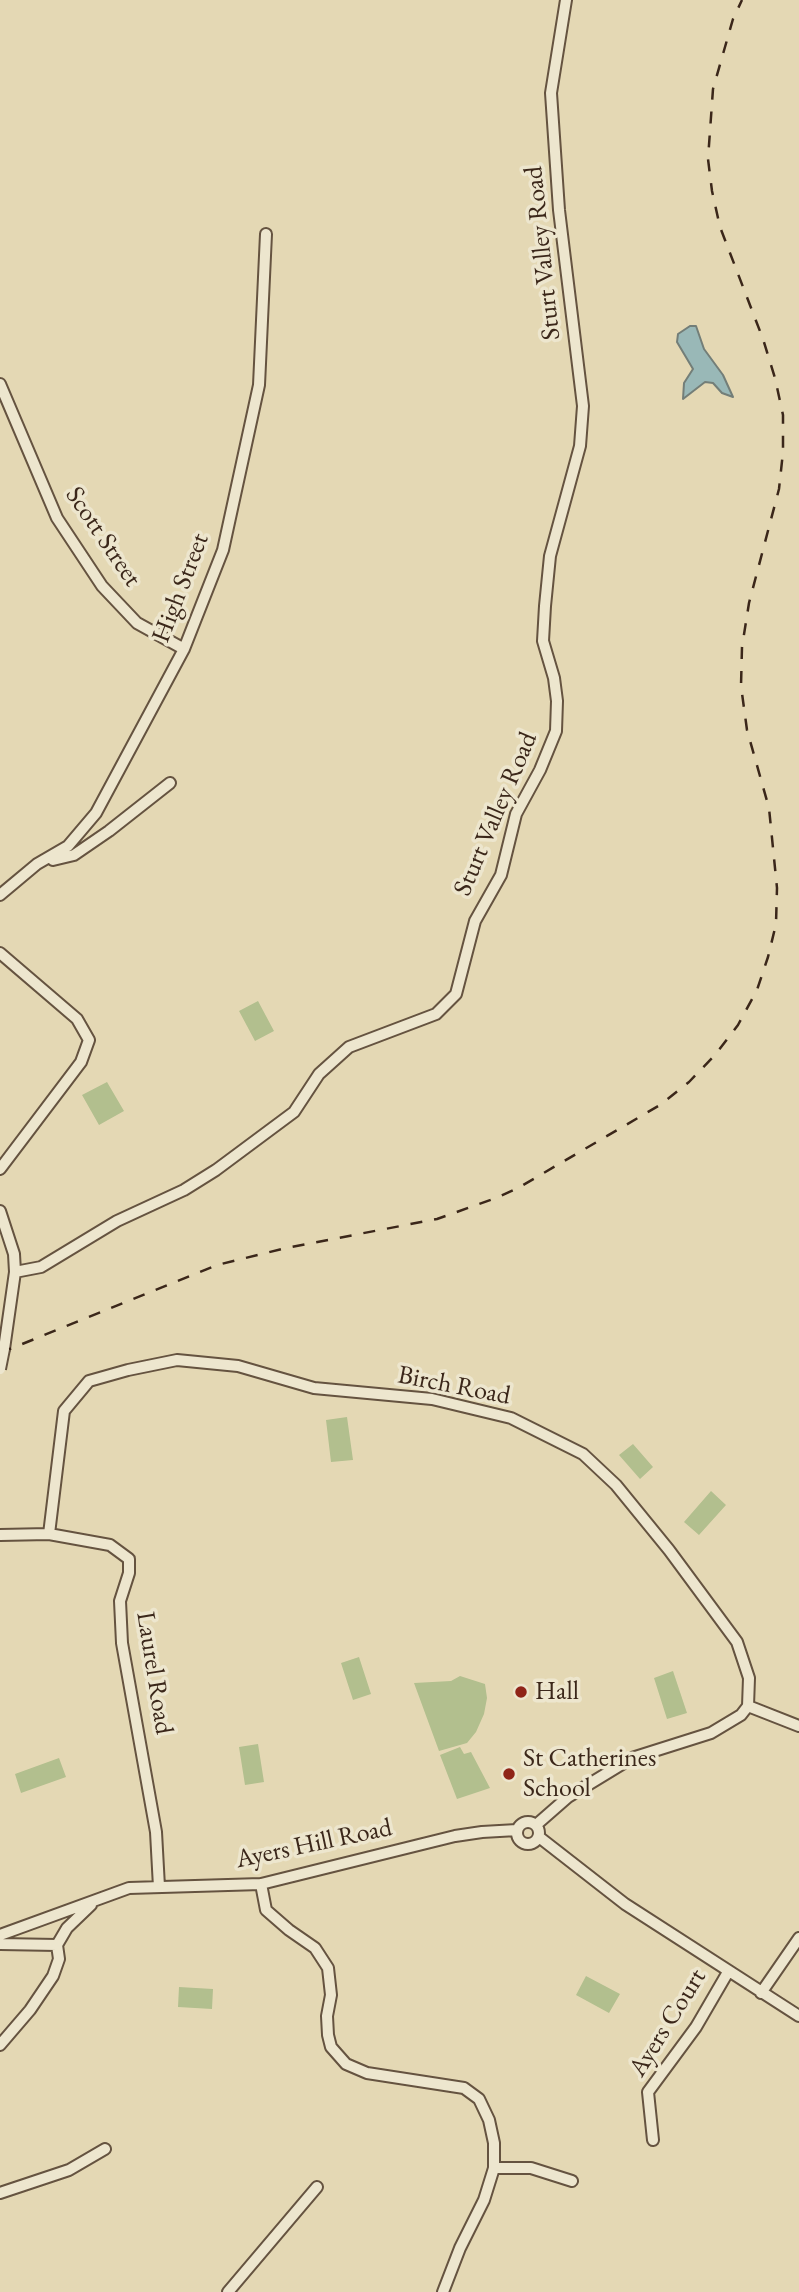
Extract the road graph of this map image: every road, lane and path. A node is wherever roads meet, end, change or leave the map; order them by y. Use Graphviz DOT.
graph roads {
  1 [pos="566,0"];
  2 [pos="266,234"];
  3 [pos="0,384"];
  4 [pos="184,649"];
  5 [pos="170,783"];
  6 [pos="37,864"];
  7 [pos="0,895"];
  8 [pos="0,953"];
  9 [pos="0,1169"];
  10 [pos="0,1211"];
  11 [pos="15,1272"];
  12 [pos="0,1369"];
  13 [pos="49,1534"];
  14 [pos="0,1535"];
  15 [pos="748,1706"];
  16 [pos="799,1726"];
  17 [pos="536,1825"];
  18 [pos="517,1830"];
  19 [pos="539,1837"];
  20 [pos="261,1884"];
  21 [pos="159,1887"];
  22 [pos="95,1900"];
  23 [pos="0,1935"];
  24 [pos="799,1938"];
  25 [pos="0,1944"];
  26 [pos="57,1945"];
  27 [pos="728,1972"];
  28 [pos="761,1993"];
  29 [pos="799,2016"];
  30 [pos="0,2045"];
  31 [pos="653,2140"];
  32 [pos="105,2149"];
  33 [pos="494,2168"];
  34 [pos="572,2182"];
  35 [pos="317,2187"];
  36 [pos="0,2193"];
  37 [pos="228,2292"];
  38 [pos="443,2292"];
  1 -- 11 [label="street, Sturt Valley Road"];
  2 -- 4 [label="street, High Street"];
  3 -- 4 [label="street, Scott Street"];
  4 -- 6 [label="street, High Street"];
  5 -- 6 [label="street"];
  6 -- 7 [label="street, High Street"];
  8 -- 9 [label="street"];
  10 -- 11 [label="street"];
  11 -- 12 [label="street, bridge"];
  13 -- 14 [label="street, Laurel Road"];
  13 -- 15 [label="street, Birch Road"];
  13 -- 21 [label="street, Laurel Road"];
  15 -- 16 [label="street"];
  15 -- 17 [label="street"];
  17 -- 18 [label="street"];
  17 -- 19 [label="street"];
  18 -- 19 [label="street"];
  18 -- 20 [label="street, Ayers Hill Road"];
  19 -- 27 [label="street"];
  20 -- 21 [label="street, Ayers Hill Road"];
  20 -- 33 [label="street"];
  21 -- 22 [label="street, Ayers Hill Road"];
  22 -- 23 [label="street, Ayers Hill Road"];
  22 -- 26 [label="street"];
  24 -- 28 [label="street"];
  25 -- 26 [label="street"];
  26 -- 30 [label="street"];
  27 -- 28 [label="street"];
  27 -- 31 [label="street, Ayers Court"];
  28 -- 29 [label="street"];
  32 -- 36 [label="street"];
  33 -- 34 [label="street"];
  33 -- 38 [label="street"];
  35 -- 37 [label="street"];
}
